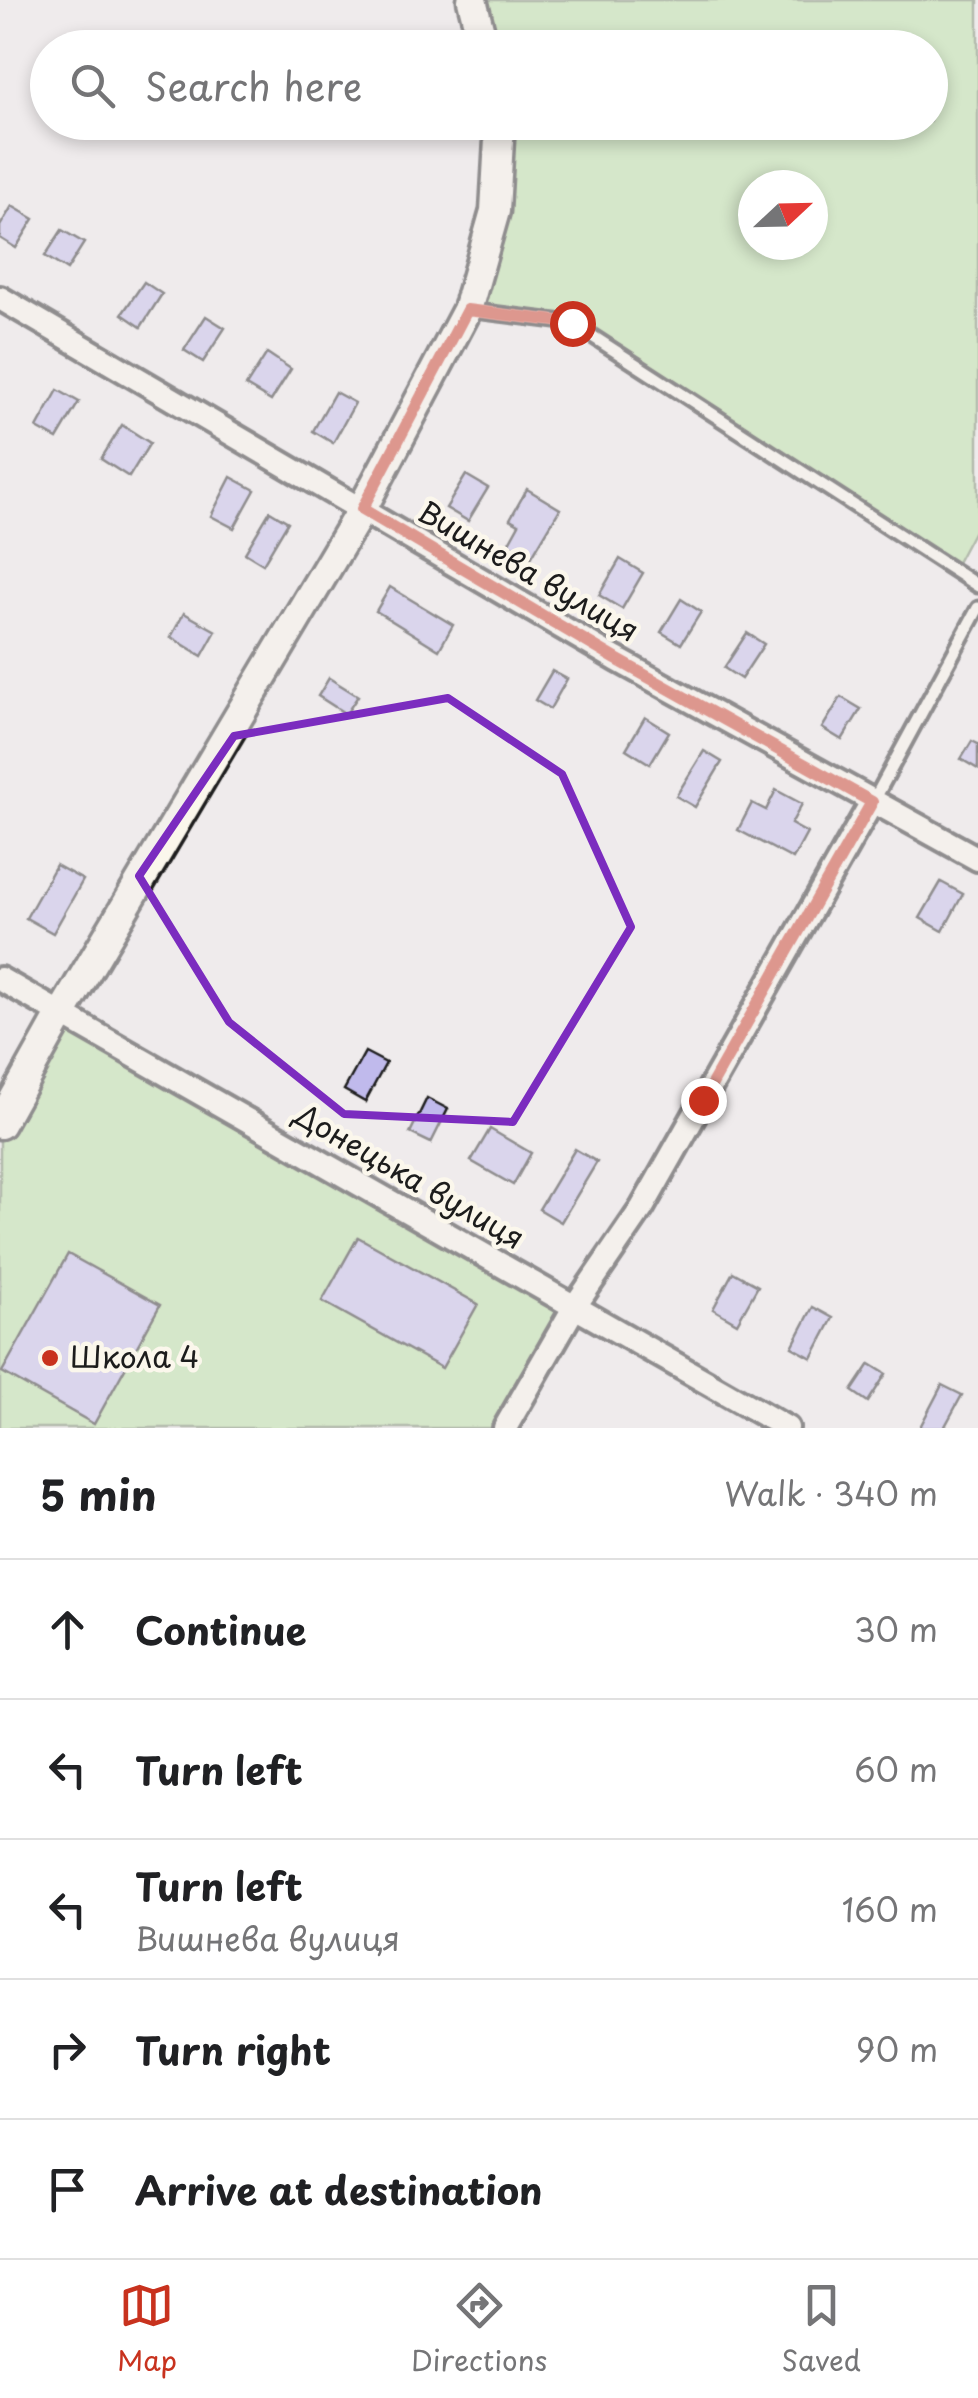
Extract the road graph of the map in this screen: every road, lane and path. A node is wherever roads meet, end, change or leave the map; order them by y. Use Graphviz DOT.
graph roads {
  1 [pos="472,0"];
  2 [pos="480,30"];
  3 [pos="499,140"];
  4 [pos="0,298"];
  5 [pos="467,310"];
  6 [pos="362,509"];
  7 [pos="978,586"];
  8 [pos="978,608"];
  9 [pos="872,802"];
  10 [pos="978,859"];
  11 [pos="0,979"];
  12 [pos="62,1013"];
  13 [pos="0,1124"];
  14 [pos="574,1306"];
  15 [pos="505,1428"];
  16 [pos="787,1428"];
  1 -- 2 [label="street"];
  3 -- 5 [label="street"];
  4 -- 6 [label="street, Вишнева вулиця"];
  5 -- 6 [label="street"];
  5 -- 7 [label="lane"];
  6 -- 9 [label="street, Вишнева вулиця"];
  6 -- 12 [label="street"];
  8 -- 9 [label="lane"];
  9 -- 10 [label="street, Вишнева вулиця"];
  9 -- 14 [label="street"];
  11 -- 12 [label="street, Донецька вулиця"];
  12 -- 13 [label="street"];
  12 -- 14 [label="street, Донецька вулиця"];
  14 -- 15 [label="street"];
  14 -- 16 [label="street, Донецька вулиця"];
}
